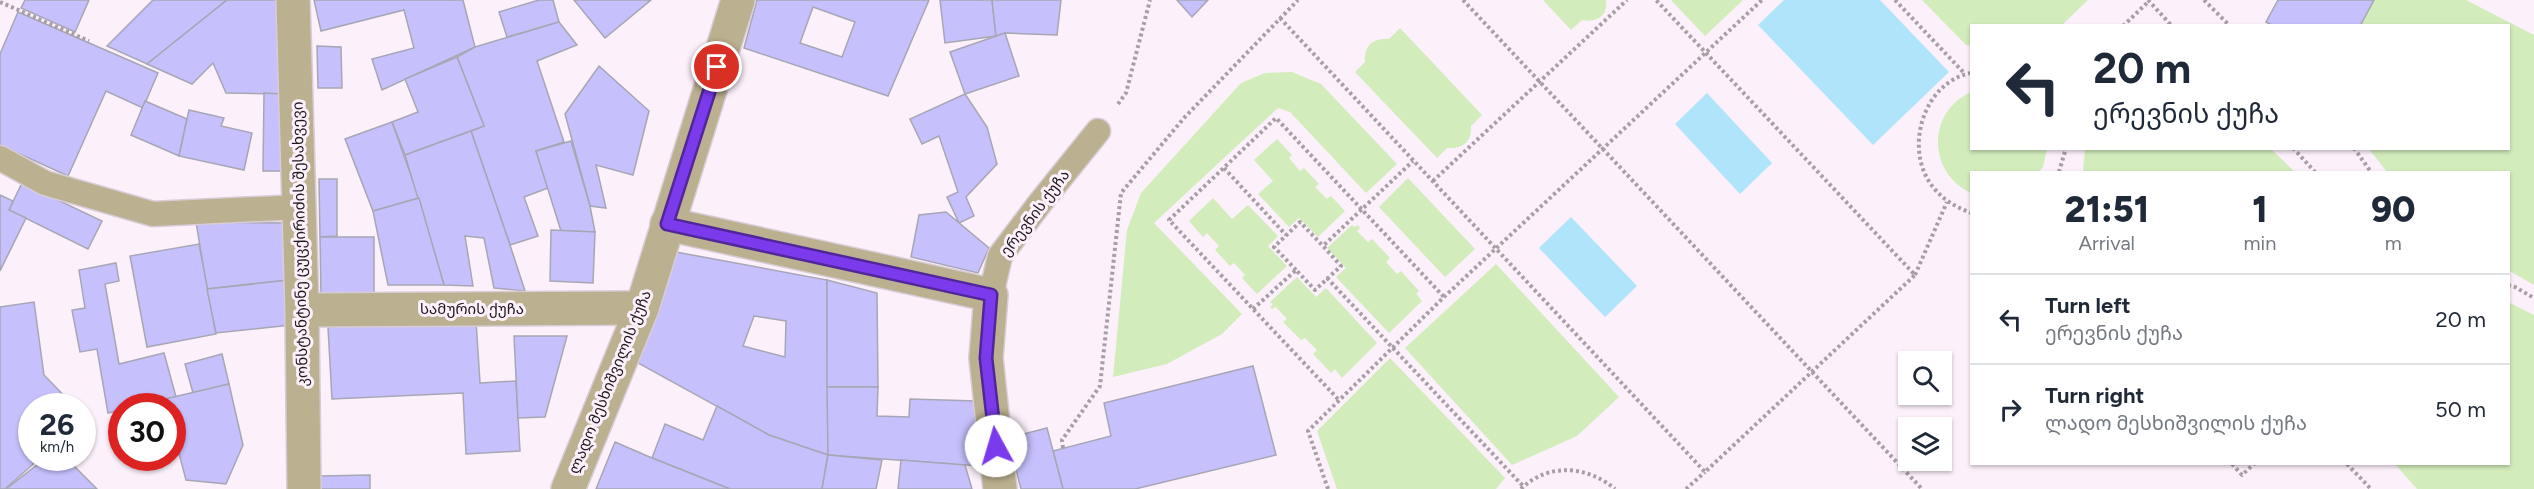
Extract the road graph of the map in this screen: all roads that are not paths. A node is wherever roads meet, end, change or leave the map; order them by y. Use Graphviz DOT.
graph roads {
  1 [pos="293,0"];
  2 [pos="738,0"];
  3 [pos="1098,131"];
  4 [pos="0,158"];
  5 [pos="300,207"];
  6 [pos="667,224"];
  7 [pos="991,295"];
  8 [pos="642,308"];
  9 [pos="302,310"];
  10 [pos="304,489"];
  11 [pos="568,489"];
  12 [pos="1000,489"];
  1 -- 5 [label="street, კონსტანტინე ცუცქირიძის შესახვევი"];
  2 -- 6 [label="street, ლადო მესხიშვილის ქუჩა"];
  3 -- 7 [label="lane, ერევნის ქუჩა"];
  4 -- 5 [label="lane"];
  5 -- 9 [label="street, კონსტანტინე ცუცქირიძის შესახვევი"];
  6 -- 7 [label="street"];
  6 -- 8 [label="street, ლადო მესხიშვილის ქუჩა"];
  7 -- 12 [label="street"];
  8 -- 9 [label="street, სამურის ქუჩა"];
  8 -- 11 [label="street, ლადო მესხიშვილის ქუჩა"];
  9 -- 10 [label="street, კონსტანტინე ცუცქირიძის შესახვევი"];
}
